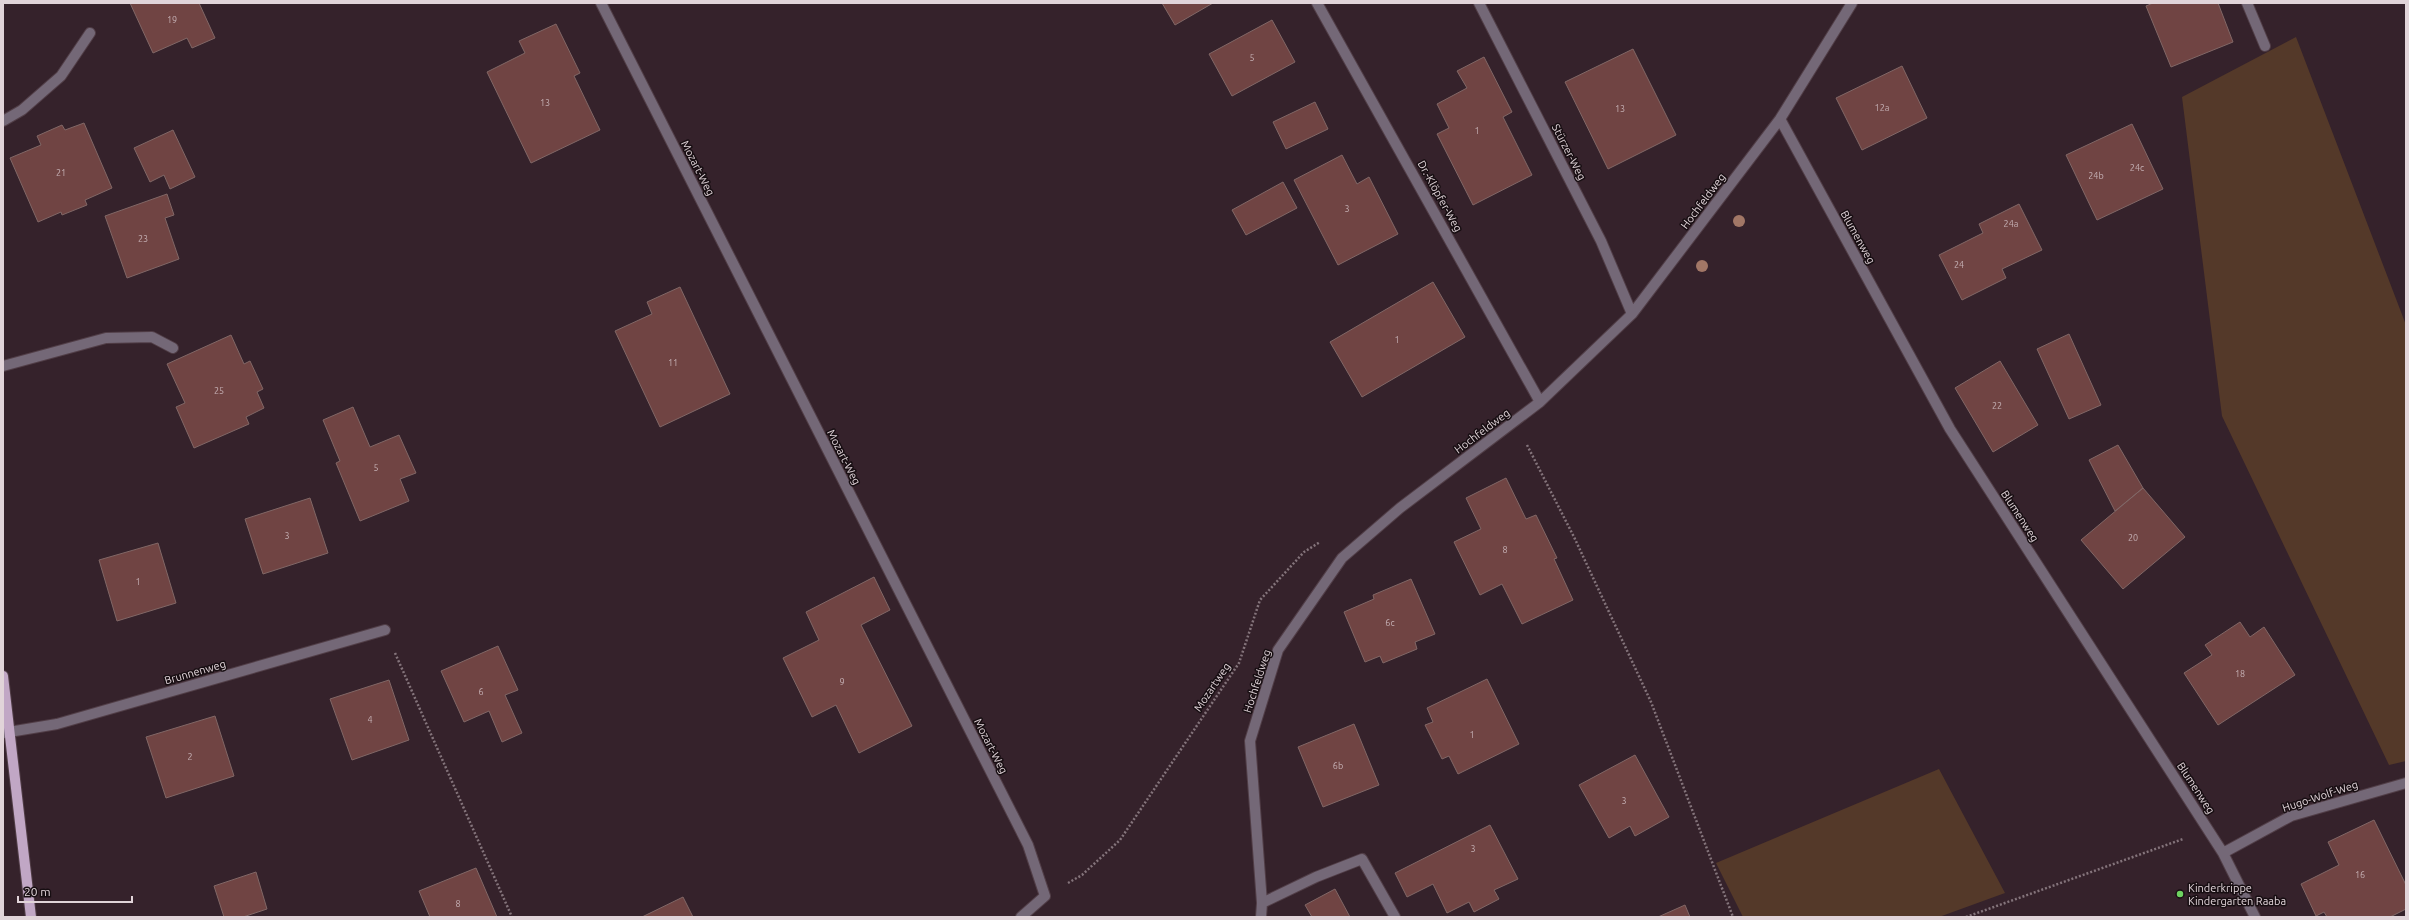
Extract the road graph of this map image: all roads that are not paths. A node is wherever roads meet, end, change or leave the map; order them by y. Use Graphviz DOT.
graph roads {
  1 [pos="601,3"];
  2 [pos="1318,3"];
  3 [pos="1479,3"];
  4 [pos="1852,3"];
  5 [pos="2247,3"];
  6 [pos="90,33"];
  7 [pos="2265,46"];
  8 [pos="1780,119"];
  9 [pos="3,121"];
  10 [pos="1632,314"];
  11 [pos="173,348"];
  12 [pos="3,366"];
  13 [pos="1540,402"];
  14 [pos="385,630"];
  15 [pos="3,676"];
  16 [pos="7,732"];
  17 [pos="2406,783"];
  18 [pos="2223,853"];
  19 [pos="1262,903"];
  20 [pos="31,917"];
  21 [pos="1021,917"];
  22 [pos="1261,917"];
  23 [pos="1395,917"];
  24 [pos="2255,917"];
  1 -- 21 [label="street, Mozart-Weg"];
  2 -- 13 [label="street, Dr.-Klöpfer-Weg"];
  3 -- 10 [label="street, Stürzer-Weg"];
  4 -- 8 [label="street, Hochfeldweg"];
  5 -- 7 [label="street"];
  6 -- 9 [label="street"];
  8 -- 10 [label="street, Hochfeldweg"];
  8 -- 18 [label="street, Blumenweg"];
  10 -- 13 [label="street, Hochfeldweg"];
  11 -- 12 [label="street"];
  13 -- 19 [label="street, Hochfeldweg"];
  14 -- 16 [label="street, Brunnenweg"];
  15 -- 16 [label="main road"];
  16 -- 20 [label="main road"];
  17 -- 18 [label="street, Hugo-Wolf-Weg"];
  18 -- 24 [label="street, Blumenweg"];
  19 -- 22 [label="street, Hochfeldweg"];
  19 -- 23 [label="street"];
}
